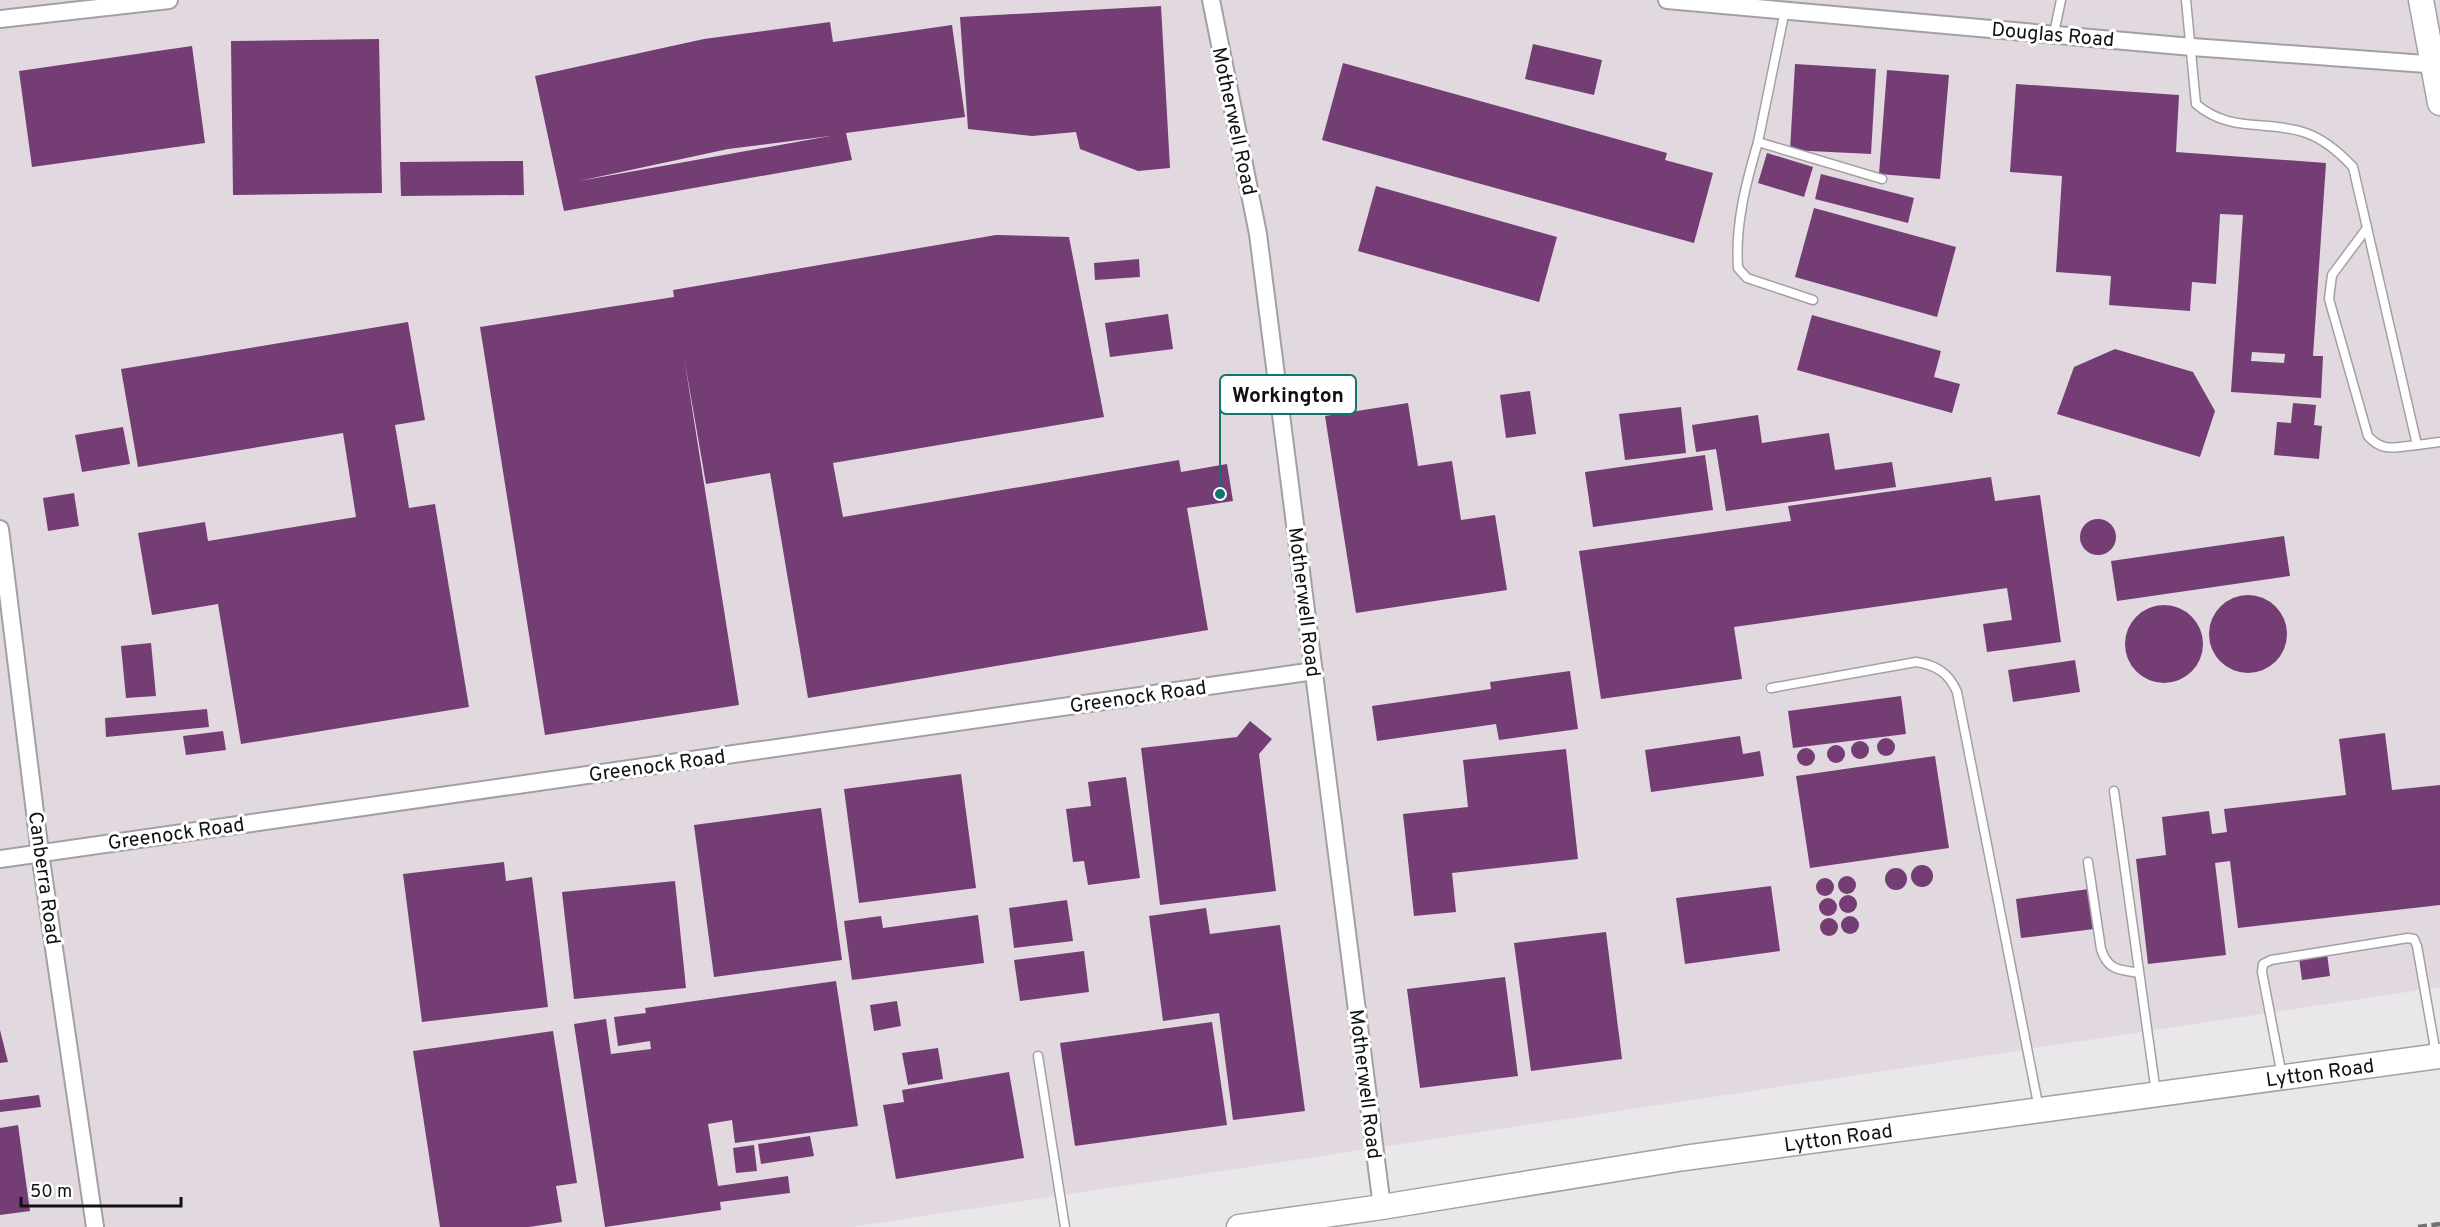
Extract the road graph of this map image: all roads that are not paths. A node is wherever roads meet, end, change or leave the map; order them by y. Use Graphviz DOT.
graph roads {
  1 [pos="169,0"];
  2 [pos="1211,0"];
  3 [pos="1667,0"];
  4 [pos="2061,0"];
  5 [pos="2186,0"];
  6 [pos="2421,0"];
  7 [pos="1785,10"];
  8 [pos="0,19"];
  9 [pos="2054,33"];
  10 [pos="2192,46"];
  11 [pos="2436,65"];
  12 [pos="2440,103"];
  13 [pos="1758,142"];
  14 [pos="1882,179"];
  15 [pos="2367,228"];
  16 [pos="1813,300"];
  17 [pos="2440,442"];
  18 [pos="2417,444"];
  19 [pos="0,529"];
  20 [pos="1314,671"];
  21 [pos="1771,688"];
  22 [pos="2114,791"];
  23 [pos="40,853"];
  24 [pos="0,859"];
  25 [pos="2088,862"];
  26 [pos="2139,973"];
  27 [pos="1038,1056"];
  28 [pos="2438,1056"];
  29 [pos="2282,1077"];
  30 [pos="2156,1094"];
  31 [pos="2039,1109"];
  32 [pos="1382,1207"];
  33 [pos="95,1227"];
  34 [pos="1065,1227"];
  35 [pos="1239,1227"];
  1 -- 8 [label="street"];
  2 -- 20 [label="street, Motherwell Road"];
  3 -- 7 [label="street, Douglas Road"];
  4 -- 9 [label="lane"];
  5 -- 10 [label="lane"];
  6 -- 11 [label="main road"];
  7 -- 9 [label="street, Douglas Road"];
  7 -- 13 [label="lane"];
  9 -- 10 [label="street, Douglas Road"];
  10 -- 11 [label="street, Douglas Road"];
  10 -- 15 [label="lane"];
  11 -- 12 [label="main road"];
  13 -- 14 [label="lane"];
  13 -- 16 [label="lane"];
  15 -- 18 [label="lane"];
  15 -- 18 [label="lane"];
  17 -- 18 [label="lane"];
  19 -- 23 [label="street, Canberra Road"];
  20 -- 23 [label="street, Greenock Road"];
  20 -- 32 [label="street, Motherwell Road"];
  21 -- 31 [label="lane"];
  22 -- 26 [label="lane"];
  23 -- 24 [label="street, Greenock Road"];
  23 -- 33 [label="street, Canberra Road"];
  25 -- 26 [label="lane"];
  26 -- 30 [label="lane"];
  27 -- 34 [label="lane"];
  28 -- 29 [label="main road, Lytton Road"];
  28 -- 29 [label="lane"];
  29 -- 30 [label="main road, Lytton Road"];
  30 -- 31 [label="main road, Lytton Road"];
  31 -- 32 [label="main road, Lytton Road"];
  32 -- 35 [label="main road, Lytton Road"];
}
